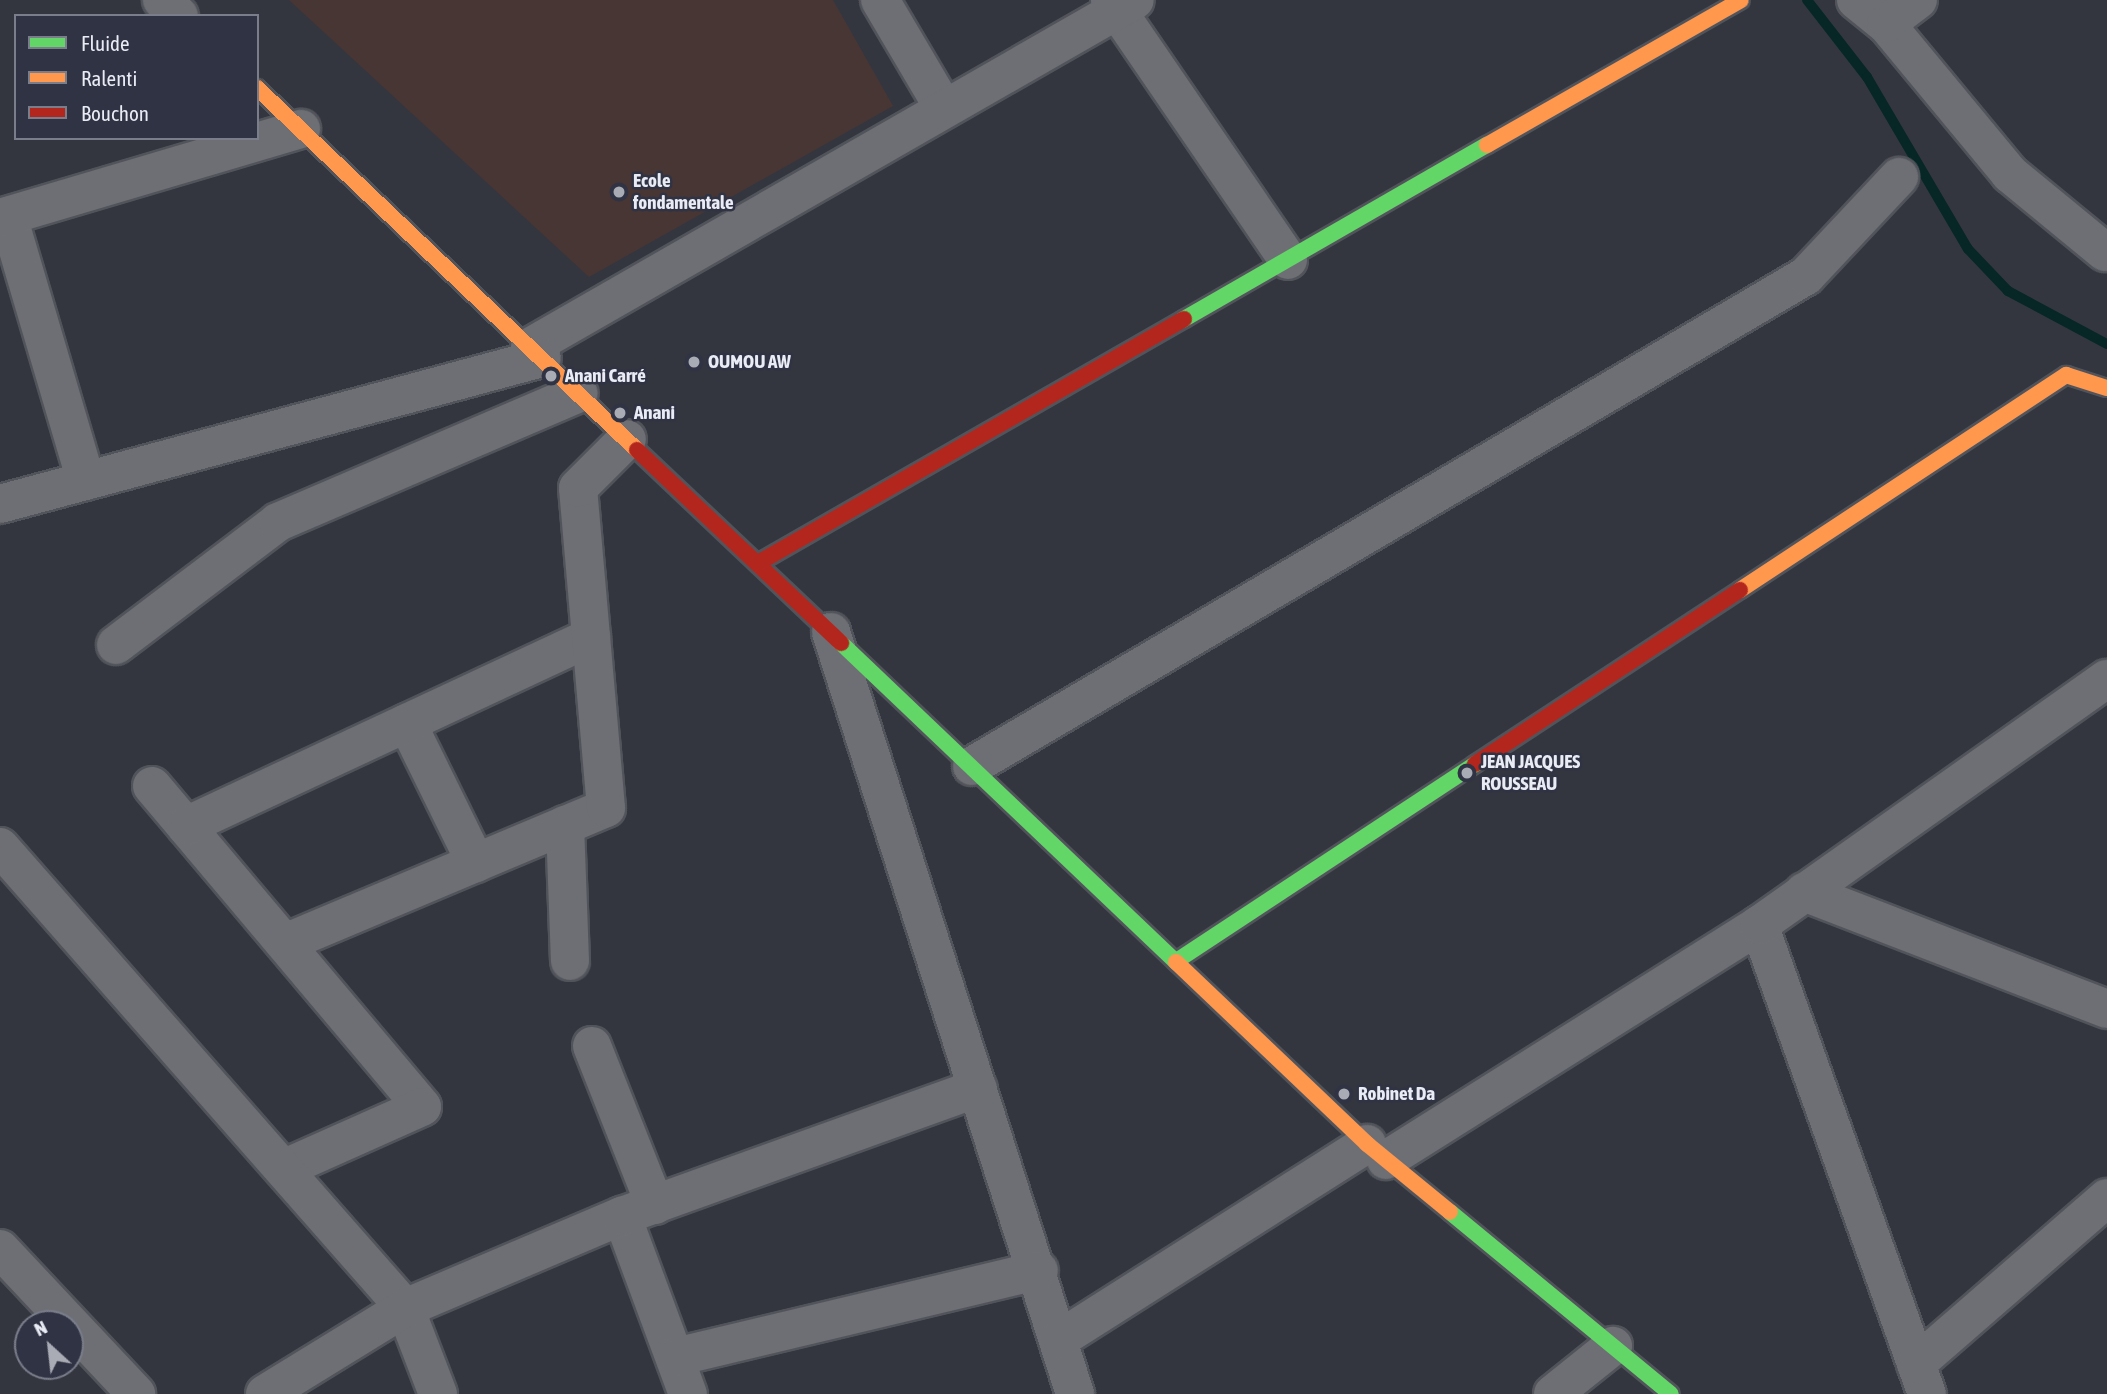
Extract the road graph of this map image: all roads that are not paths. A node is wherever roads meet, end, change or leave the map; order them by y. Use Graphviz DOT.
graph roads {
  1 [pos="162,0"];
  2 [pos="880,0"];
  3 [pos="1741,0"];
  4 [pos="1856,0"];
  5 [pos="1918,0"];
  6 [pos="1120,4"];
  7 [pos="177,14"];
  8 [pos="1886,24"];
  9 [pos="259,90"];
  10 [pos="943,107"];
  11 [pos="301,129"];
  12 [pos="1899,177"];
  13 [pos="4,217"];
  14 [pos="2105,252"];
  15 [pos="1288,260"];
  16 [pos="536,352"];
  17 [pos="2107,388"];
  18 [pos="579,393"];
  19 [pos="627,439"];
  20 [pos="86,481"];
  21 [pos="6,506"];
  22 [pos="758,563"];
  23 [pos="831,632"];
  24 [pos="591,637"];
  25 [pos="116,645"];
  26 [pos="2107,679"];
  27 [pos="407,723"];
  28 [pos="972,766"];
  29 [pos="152,786"];
  30 [pos="565,825"];
  31 [pos="186,826"];
  32 [pos="0,847"];
  33 [pos="475,863"];
  34 [pos="1804,892"];
  35 [pos="1759,925"];
  36 [pos="285,943"];
  37 [pos="1178,960"];
  38 [pos="570,961"];
  39 [pos="2107,1009"];
  40 [pos="592,1046"];
  41 [pos="978,1088"];
  42 [pos="1377,1152"];
  43 [pos="283,1169"];
  44 [pos="2107,1198"];
  45 [pos="639,1210"];
  46 [pos="0,1249"];
  47 [pos="1039,1270"];
  48 [pos="405,1308"];
  49 [pos="1058,1340"];
  50 [pos="1613,1346"];
  51 [pos="675,1357"];
  52 [pos="1922,1379"];
  53 [pos="136,1394"];
  54 [pos="265,1394"];
  55 [pos="438,1394"];
  56 [pos="688,1394"];
  57 [pos="1075,1394"];
  58 [pos="1553,1394"];
  59 [pos="1671,1394"];
  1 -- 7 [label="street"];
  2 -- 10 [label="street"];
  3 -- 15 [label="street"];
  4 -- 8 [label="street"];
  5 -- 8 [label="street"];
  6 -- 10 [label="street"];
  6 -- 15 [label="street"];
  8 -- 14 [label="street"];
  9 -- 11 [label="street"];
  10 -- 16 [label="street"];
  11 -- 13 [label="street"];
  11 -- 16 [label="street"];
  12 -- 28 [label="street"];
  13 -- 20 [label="street"];
  15 -- 22 [label="street"];
  16 -- 18 [label="street"];
  16 -- 20 [label="street"];
  17 -- 37 [label="street"];
  18 -- 19 [label="street"];
  18 -- 25 [label="street"];
  19 -- 22 [label="street"];
  19 -- 24 [label="street"];
  20 -- 21 [label="street"];
  22 -- 23 [label="street"];
  23 -- 28 [label="street"];
  23 -- 41 [label="street"];
  24 -- 27 [label="street"];
  24 -- 30 [label="street"];
  26 -- 34 [label="street"];
  27 -- 31 [label="street"];
  27 -- 33 [label="street"];
  28 -- 37 [label="street"];
  29 -- 31 [label="street"];
  30 -- 33 [label="street"];
  30 -- 38 [label="street"];
  31 -- 36 [label="street"];
  32 -- 43 [label="street"];
  33 -- 36 [label="street"];
  34 -- 35 [label="street"];
  34 -- 39 [label="street"];
  35 -- 42 [label="street"];
  35 -- 52 [label="street"];
  36 -- 43 [label="street"];
  37 -- 42 [label="street"];
  40 -- 45 [label="street"];
  41 -- 45 [label="street"];
  41 -- 47 [label="street"];
  42 -- 49 [label="street"];
  42 -- 50 [label="street"];
  43 -- 48 [label="street"];
  44 -- 52 [label="street"];
  45 -- 48 [label="street"];
  45 -- 51 [label="street"];
  46 -- 53 [label="street"];
  47 -- 49 [label="street"];
  47 -- 51 [label="street"];
  48 -- 54 [label="street"];
  48 -- 55 [label="street"];
  49 -- 57 [label="street"];
  50 -- 58 [label="street"];
  50 -- 59 [label="street"];
  51 -- 56 [label="street"];
}
